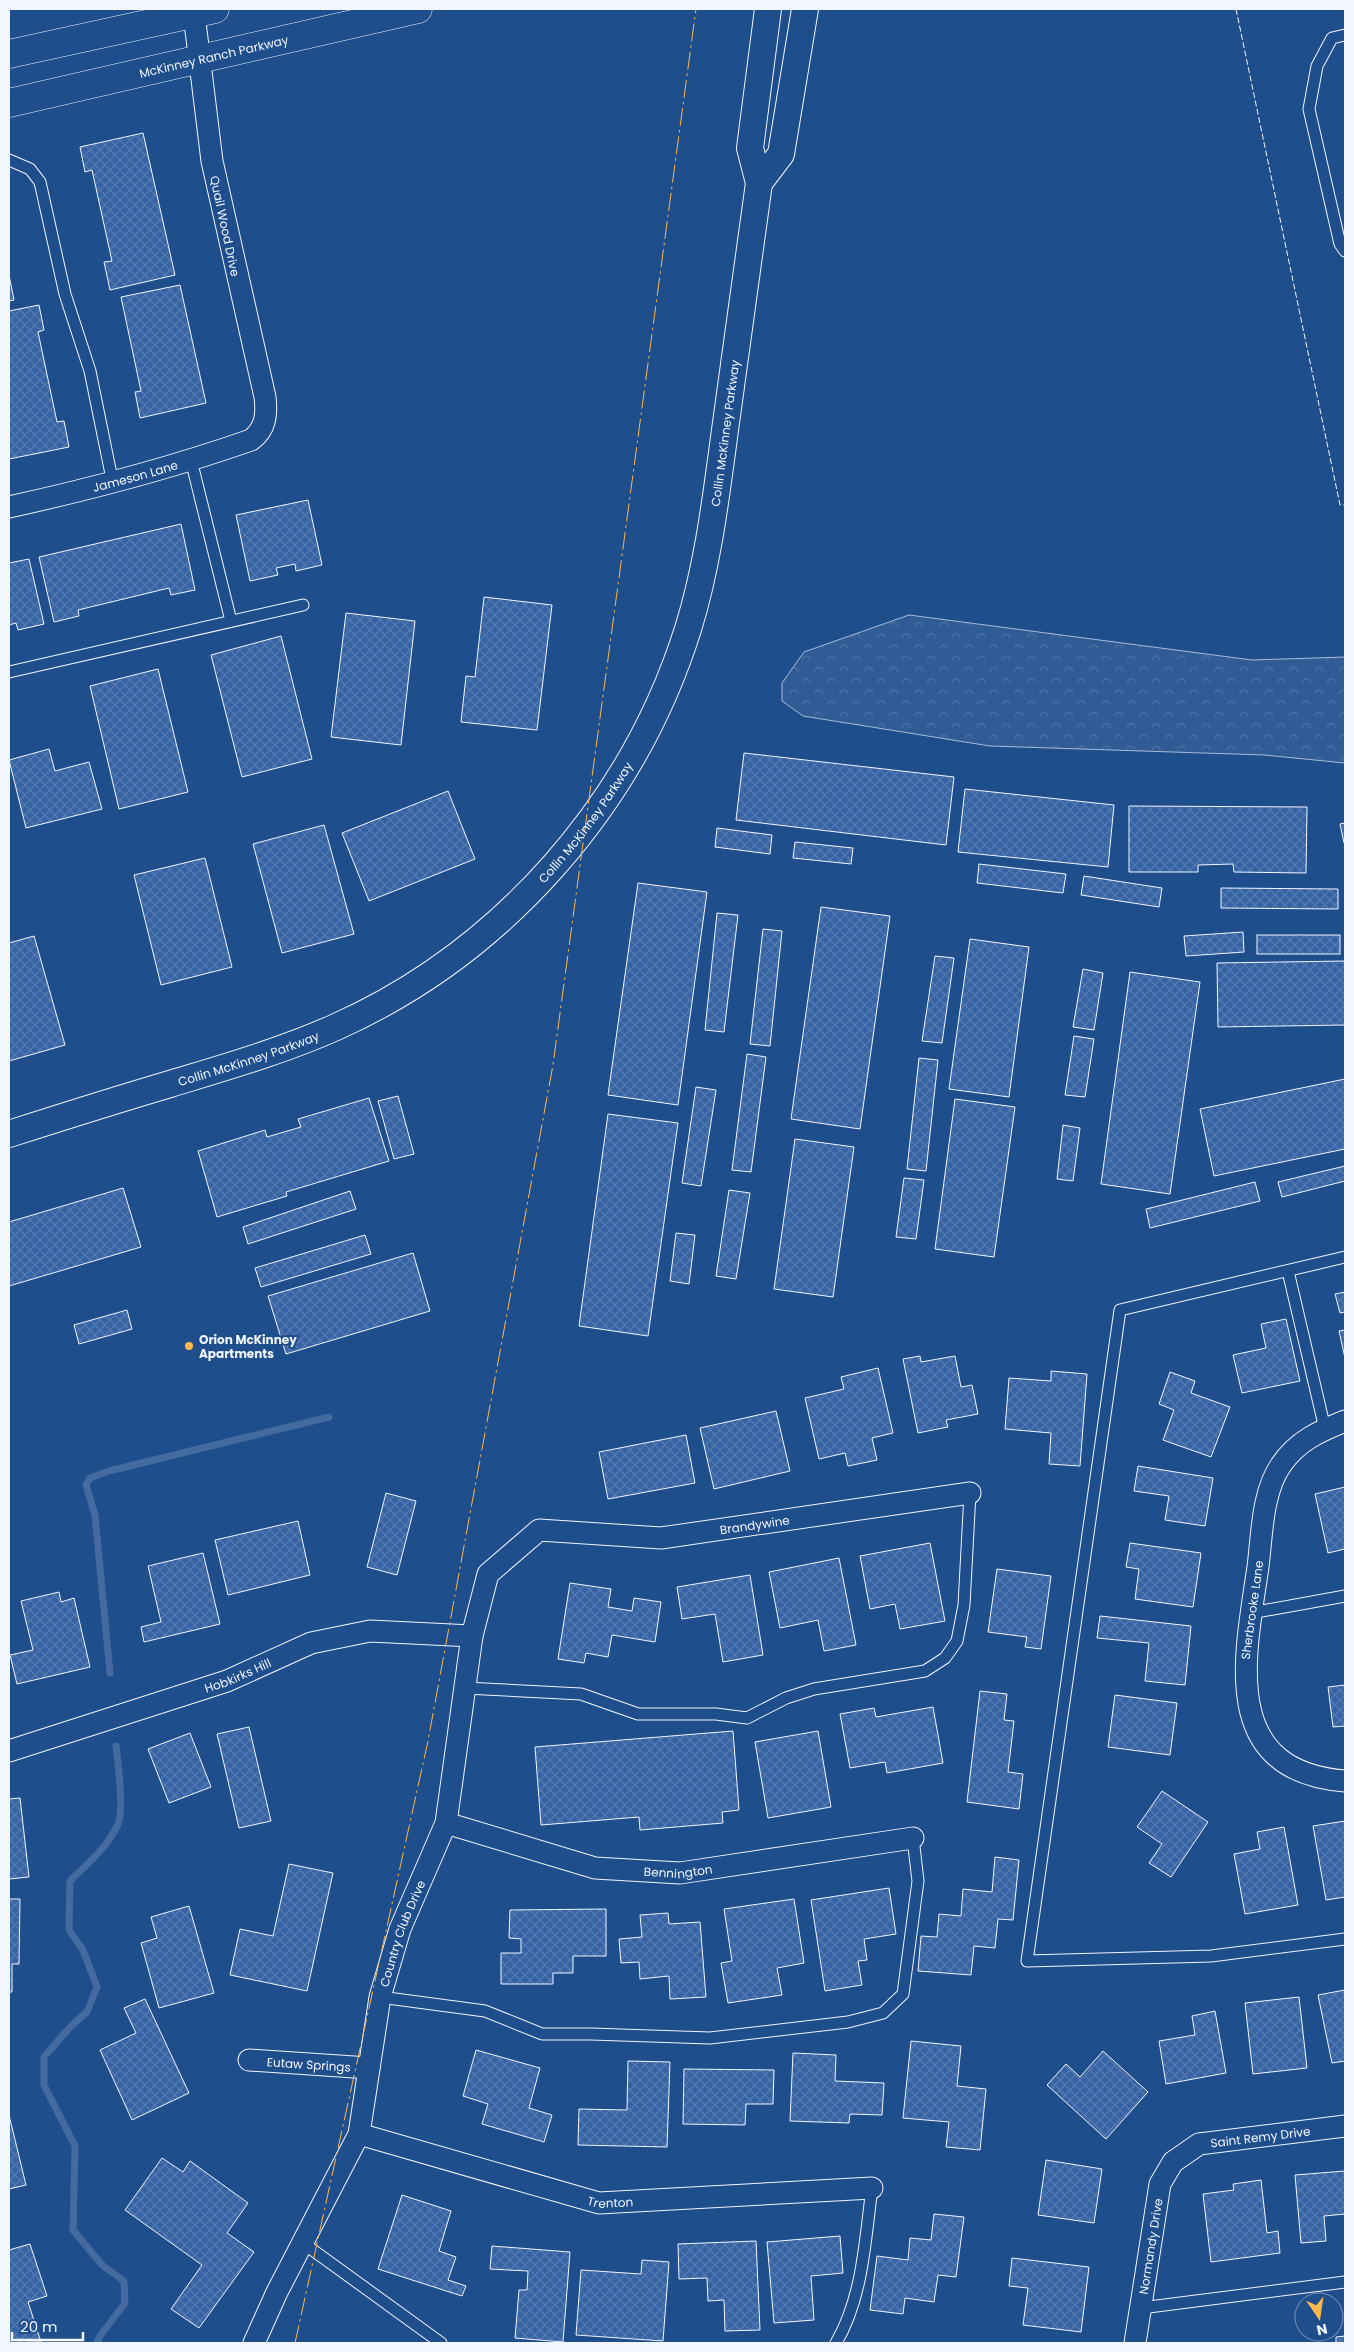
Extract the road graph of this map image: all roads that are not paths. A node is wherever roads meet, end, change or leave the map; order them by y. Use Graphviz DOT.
graph roads {
  1 [pos="418,9"];
  2 [pos="768,9"];
  3 [pos="804,9"];
  4 [pos="200,10"];
  5 [pos="1345,35"];
  6 [pos="9,54"];
  7 [pos="200,58"];
  8 [pos="9,103"];
  9 [pos="9,160"];
  10 [pos="759,183"];
  11 [pos="1345,251"];
  12 [pos="259,434"];
  13 [pos="191,460"];
  14 [pos="113,484"];
  15 [pos="9,507"];
  16 [pos="302,605"];
  17 [pos="232,621"];
  18 [pos="9,672"];
  19 [pos="9,1134"];
  20 [pos="1345,1257"];
  21 [pos="1288,1270"];
  22 [pos="1345,1421"];
  23 [pos="1325,1429"];
  24 [pos="970,1493"];
  25 [pos="539,1530"];
  26 [pos="1345,1596"];
  27 [pos="1251,1613"];
  28 [pos="472,1636"];
  29 [pos="465,1688"];
  30 [pos="9,1751"];
  31 [pos="1345,1781"];
  32 [pos="446,1823"];
  33 [pos="913,1838"];
  34 [pos="1345,1939"];
  35 [pos="380,1997"];
  36 [pos="250,2060"];
  37 [pos="369,2068"];
  38 [pos="1345,2126"];
  39 [pos="359,2134"];
  40 [pos="1179,2157"];
  41 [pos="872,2188"];
  42 [pos="303,2243"];
  43 [pos="1345,2282"];
  44 [pos="1141,2308"];
  45 [pos="254,2343"];
  46 [pos="441,2343"];
  47 [pos="836,2343"];
  48 [pos="1135,2343"];
  1 -- 7 [label="main road, McKinney Ranch Parkway"];
  2 -- 10 [label="street, Collin McKinney Parkway"];
  3 -- 10 [label="street, Collin McKinney Parkway"];
  4 -- 6 [label="main road"];
  4 -- 7 [label="street, Quail Wood Drive"];
  5 -- 11 [label="lane"];
  7 -- 8 [label="main road, McKinney Ranch Parkway"];
  7 -- 12 [label="street, Quail Wood Drive"];
  9 -- 14 [label="lane"];
  10 -- 19 [label="street, Collin McKinney Parkway"];
  12 -- 13 [label="street, Jameson Lane"];
  13 -- 14 [label="street, Jameson Lane"];
  13 -- 17 [label="lane"];
  14 -- 15 [label="street, Jameson Lane"];
  16 -- 17 [label="lane"];
  17 -- 18 [label="lane"];
  20 -- 21 [label="lane"];
  21 -- 23 [label="lane"];
  21 -- 34 [label="lane"];
  22 -- 23 [label="street, Sherbrooke Lane"];
  23 -- 27 [label="street, Sherbrooke Lane"];
  24 -- 25 [label="street, Brandywine"];
  24 -- 29 [label="lane"];
  25 -- 28 [label="street, Country Club Drive"];
  26 -- 27 [label="lane"];
  27 -- 31 [label="street, Sherbrooke Lane"];
  28 -- 29 [label="street, Country Club Drive"];
  28 -- 30 [label="street, Hobkirks Hill"];
  29 -- 32 [label="street, Country Club Drive"];
  32 -- 33 [label="street, Bennington"];
  32 -- 35 [label="street, Country Club Drive"];
  33 -- 35 [label="lane"];
  35 -- 37 [label="street, Country Club Drive"];
  36 -- 37 [label="street, Eutaw Springs"];
  37 -- 39 [label="street, Country Club Drive"];
  38 -- 40 [label="street, Saint Remy Drive"];
  39 -- 41 [label="street, Trenton"];
  39 -- 42 [label="street, Country Club Drive"];
  40 -- 44 [label="street, Normandy Drive"];
  41 -- 47 [label="lane"];
  42 -- 45 [label="street, Country Club Drive"];
  42 -- 46 [label="lane"];
  43 -- 44 [label="lane"];
  44 -- 48 [label="street, Normandy Drive"];
}
